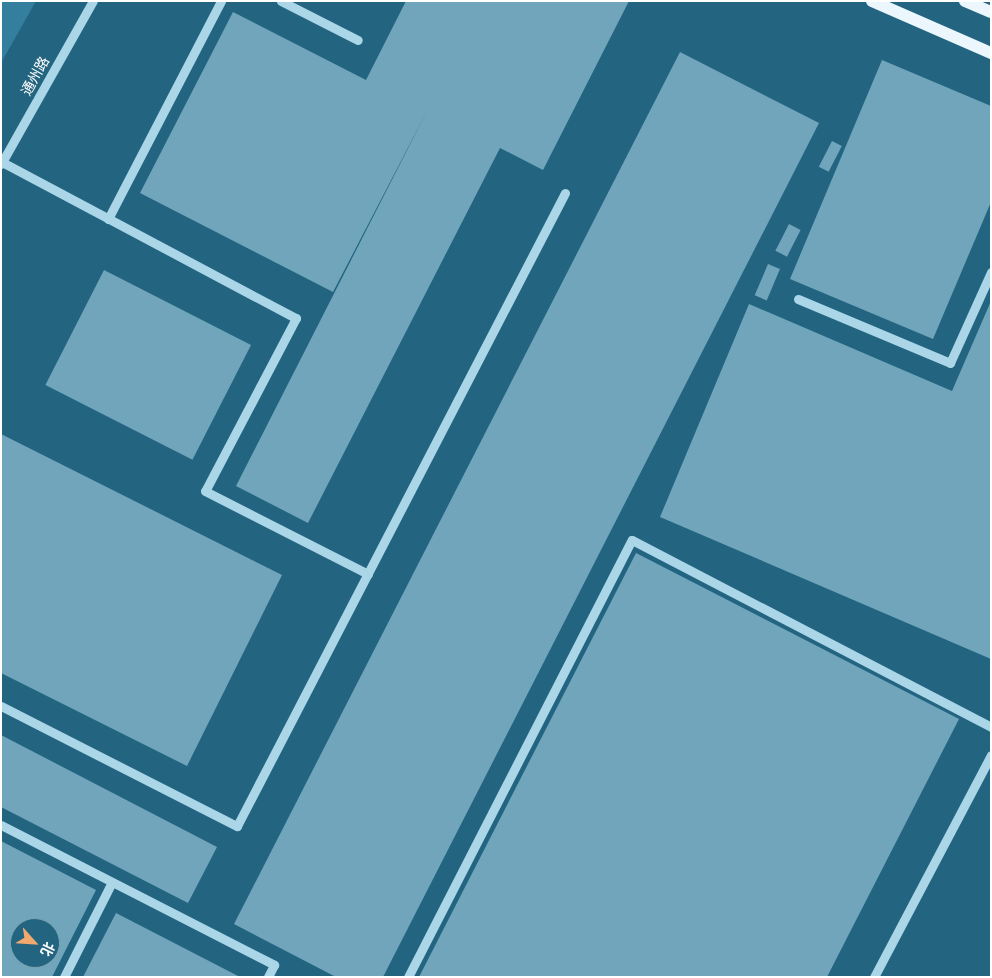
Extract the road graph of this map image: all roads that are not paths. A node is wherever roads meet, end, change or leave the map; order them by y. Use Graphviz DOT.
graph roads {
  1 [pos="93,1"];
  2 [pos="221,1"];
  3 [pos="281,1"];
  4 [pos="872,1"];
  5 [pos="965,1"];
  6 [pos="991,12"];
  7 [pos="358,40"];
  8 [pos="991,52"];
  9 [pos="2,163"];
  10 [pos="565,193"];
  11 [pos="108,219"];
  12 [pos="991,272"];
  13 [pos="798,299"];
  14 [pos="368,574"];
  15 [pos="1,706"];
  16 [pos="991,727"];
  17 [pos="991,755"];
  18 [pos="1,825"];
  19 [pos="112,882"];
  20 [pos="64,977"];
  21 [pos="268,977"];
  22 [pos="408,977"];
  23 [pos="874,977"];
  1 -- 9 [label="street, 通州路"];
  2 -- 11 [label="street"];
  3 -- 7 [label="street"];
  4 -- 8 [label="main road"];
  5 -- 6 [label="main road"];
  9 -- 11 [label="street"];
  10 -- 14 [label="street"];
  11 -- 14 [label="street"];
  12 -- 13 [label="street"];
  14 -- 15 [label="street"];
  16 -- 22 [label="street"];
  17 -- 23 [label="street"];
  18 -- 19 [label="street"];
  19 -- 20 [label="street"];
  19 -- 21 [label="street"];
}
